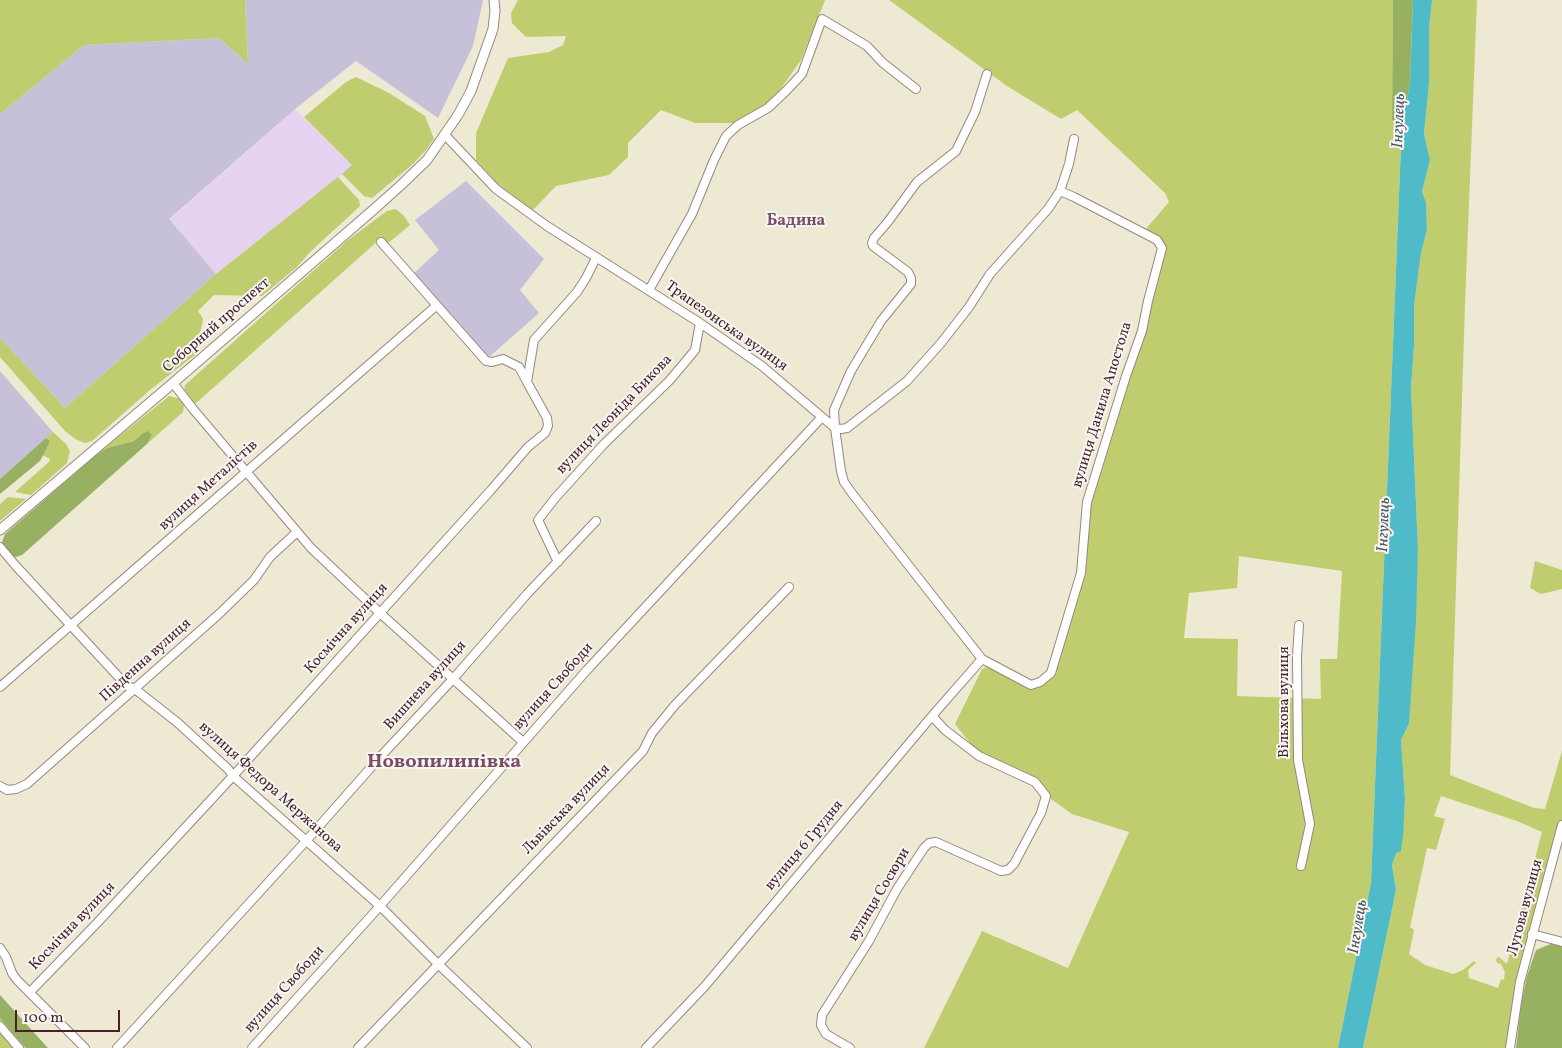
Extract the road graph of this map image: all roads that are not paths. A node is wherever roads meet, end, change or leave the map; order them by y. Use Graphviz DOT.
graph roads {
  1 [pos="494,0"];
  2 [pos="987,74"];
  3 [pos="916,89"];
  4 [pos="445,136"];
  5 [pos="1074,139"];
  6 [pos="1060,191"];
  7 [pos="381,242"];
  8 [pos="596,258"];
  9 [pos="649,290"];
  10 [pos="436,306"];
  11 [pos="700,323"];
  12 [pos="527,382"];
  13 [pos="173,383"];
  14 [pos="822,417"];
  15 [pos="835,428"];
  16 [pos="248,472"];
  17 [pos="596,522"];
  18 [pos="0,530"];
  19 [pos="297,532"];
  20 [pos="0,547"];
  21 [pos="558,562"];
  22 [pos="789,587"];
  23 [pos="380,613"];
  24 [pos="1299,625"];
  25 [pos="70,626"];
  26 [pos="982,659"];
  27 [pos="453,679"];
  28 [pos="0,687"];
  29 [pos="135,689"];
  30 [pos="932,716"];
  31 [pos="523,742"];
  32 [pos="233,776"];
  33 [pos="0,786"];
  34 [pos="1562,825"];
  35 [pos="306,841"];
  36 [pos="1301,866"];
  37 [pos="380,906"];
  38 [pos="1532,934"];
  39 [pos="1562,942"];
  40 [pos="0,948"];
  41 [pos="438,964"];
  42 [pos="30,992"];
  43 [pos="0,1026"];
  44 [pos="19,1048"];
  45 [pos="85,1048"];
  46 [pos="117,1048"];
  47 [pos="252,1048"];
  48 [pos="358,1048"];
  49 [pos="526,1048"];
  50 [pos="646,1048"];
  51 [pos="850,1048"];
  52 [pos="1510,1048"];
  1 -- 4 [label="main road, Соборний проспект"];
  2 -- 15 [label="street"];
  3 -- 9 [label="street"];
  4 -- 8 [label="street, Трапезонська вулиця"];
  4 -- 13 [label="main road, Соборний проспект"];
  5 -- 6 [label="street"];
  6 -- 15 [label="street"];
  6 -- 26 [label="street, вулиця Данила Апостола"];
  7 -- 10 [label="street"];
  8 -- 9 [label="street, Трапезонська вулиця"];
  8 -- 12 [label="street"];
  9 -- 11 [label="street, Трапезонська вулиця"];
  10 -- 12 [label="street, Космічна вулиця"];
  10 -- 16 [label="street, вулиця Металістів"];
  11 -- 14 [label="street, Трапезонська вулиця"];
  11 -- 21 [label="street, вулиця Леоніда Бикова"];
  12 -- 23 [label="street, Космічна вулиця"];
  13 -- 16 [label="street"];
  13 -- 18 [label="main road, Соборний проспект"];
  14 -- 15 [label="street, Трапезонська вулиця"];
  14 -- 31 [label="street, вулиця Свободи"];
  15 -- 26 [label="street"];
  16 -- 19 [label="street"];
  16 -- 25 [label="street, вулиця Металістів"];
  17 -- 21 [label="street, Вишнева вулиця"];
  19 -- 23 [label="street"];
  19 -- 29 [label="street, Південна вулиця"];
  20 -- 25 [label="street, вулиця Федора Мержанова"];
  21 -- 27 [label="street, Вишнева вулиця"];
  22 -- 41 [label="street, Львівська вулиця"];
  23 -- 27 [label="street"];
  23 -- 32 [label="street, Космічна вулиця"];
  24 -- 36 [label="street, Вільхова вулиця"];
  25 -- 28 [label="street, вулиця Металістів"];
  25 -- 29 [label="street, вулиця Федора Мержанова"];
  26 -- 30 [label="street, вулиця 6 Грудня"];
  27 -- 31 [label="street"];
  27 -- 35 [label="street, Вишнева вулиця"];
  29 -- 32 [label="street, вулиця Федора Мержанова"];
  29 -- 33 [label="street, Південна вулиця"];
  30 -- 50 [label="street, вулиця 6 Грудня"];
  30 -- 51 [label="street, вулиця Сосюри"];
  31 -- 37 [label="street, вулиця Свободи"];
  32 -- 35 [label="street, вулиця Федора Мержанова"];
  32 -- 42 [label="street, Космічна вулиця"];
  34 -- 38 [label="street, Лугова вулиця"];
  35 -- 37 [label="street, вулиця Федора Мержанова"];
  35 -- 46 [label="street, Вишнева вулиця"];
  37 -- 41 [label="street, вулиця Федора Мержанова"];
  37 -- 47 [label="street, вулиця Свободи"];
  38 -- 39 [label="street"];
  38 -- 52 [label="street, Лугова вулиця"];
  40 -- 42 [label="street"];
  41 -- 48 [label="street, Львівська вулиця"];
  41 -- 49 [label="street, вулиця Федора Мержанова"];
  42 -- 45 [label="street"];
  43 -- 44 [label="street"];
}
